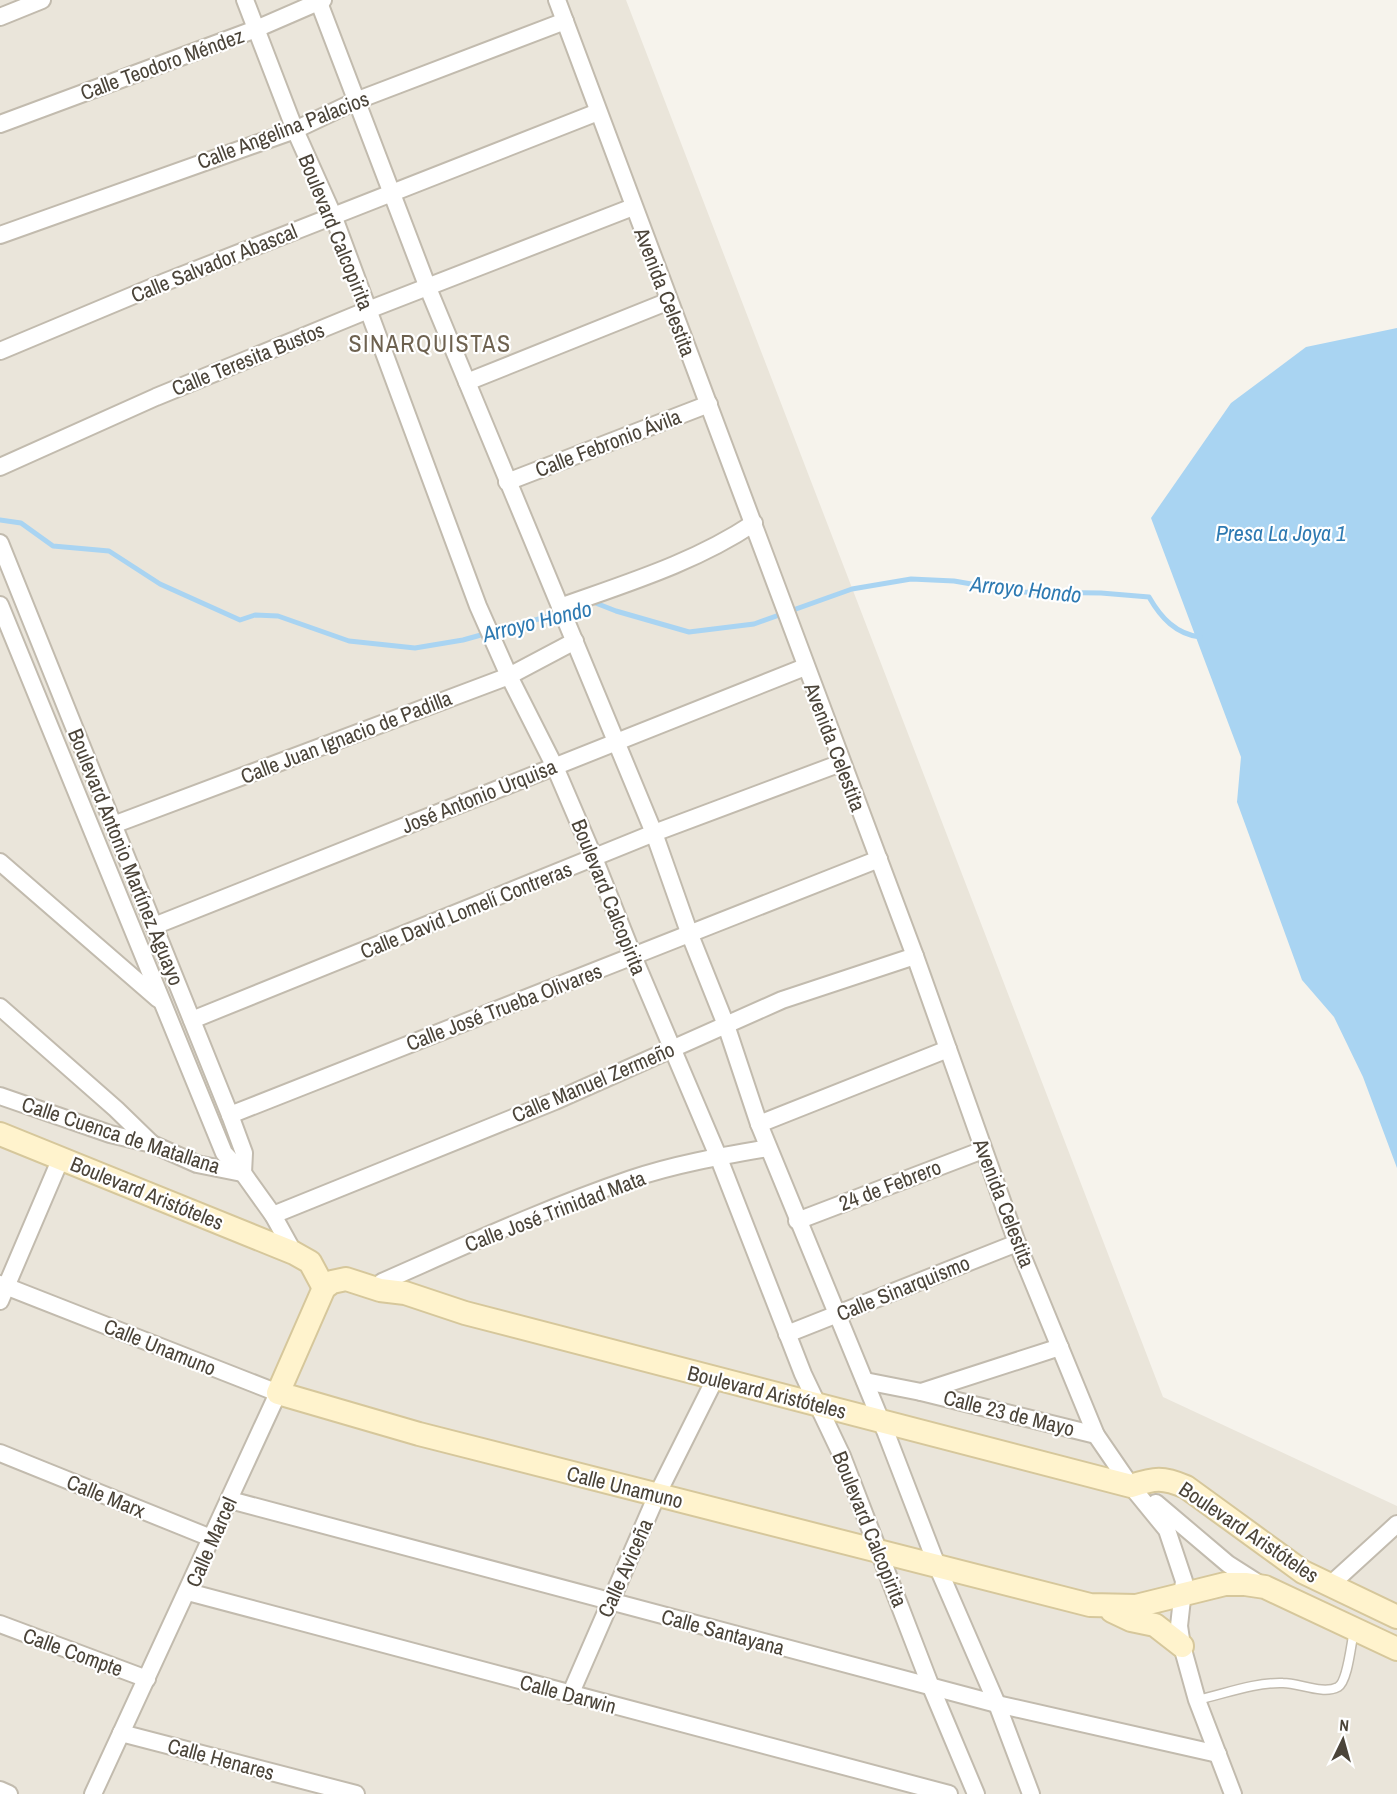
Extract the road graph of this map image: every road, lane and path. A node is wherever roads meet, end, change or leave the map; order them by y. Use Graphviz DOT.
graph roads {
  1 [pos="42,0"];
  2 [pos="245,0"];
  3 [pos="320,0"];
  4 [pos="557,0"];
  5 [pos="0,17"];
  6 [pos="565,21"];
  7 [pos="256,29"];
  8 [pos="358,100"];
  9 [pos="598,112"];
  10 [pos="0,124"];
  11 [pos="295,130"];
  12 [pos="390,193"];
  13 [pos="633,207"];
  14 [pos="333,215"];
  15 [pos="0,235"];
  16 [pos="428,288"];
  17 [pos="669,301"];
  18 [pos="368,310"];
  19 [pos="0,351"];
  20 [pos="467,382"];
  21 [pos="708,404"];
  22 [pos="0,467"];
  23 [pos="507,482"];
  24 [pos="754,523"];
  25 [pos="1,549"];
  26 [pos="0,605"];
  27 [pos="567,621"];
  28 [pos="805,667"];
  29 [pos="509,676"];
  30 [pos="615,740"];
  31 [pos="841,763"];
  32 [pos="555,767"];
  33 [pos="113,825"];
  34 [pos="654,833"];
  35 [pos="594,858"];
  36 [pos="879,859"];
  37 [pos="0,861"];
  38 [pos="154,926"];
  39 [pos="690,935"];
  40 [pos="633,956"];
  41 [pos="915,956"];
  42 [pos="161,1002"];
  43 [pos="0,1007"];
  44 [pos="192,1020"];
  45 [pos="726,1025"];
  46 [pos="672,1048"];
  47 [pos="948,1049"];
  48 [pos="0,1096"];
  49 [pos="230,1114"];
  50 [pos="759,1124"];
  51 [pos="0,1134"];
  52 [pos="152,1144"];
  53 [pos="768,1148"];
  54 [pos="983,1149"];
  55 [pos="718,1156"];
  56 [pos="61,1158"];
  57 [pos="243,1173"];
  58 [pos="273,1215"];
  59 [pos="797,1221"];
  60 [pos="1017,1243"];
  61 [pos="294,1253"];
  62 [pos="382,1281"];
  63 [pos="324,1288"];
  64 [pos="2,1290"];
  65 [pos="405,1293"];
  66 [pos="838,1314"];
  67 [pos="788,1334"];
  68 [pos="1060,1347"];
  69 [pos="715,1379"];
  70 [pos="865,1381"];
  71 [pos="921,1392"];
  72 [pos="278,1394"];
  73 [pos="818,1405"];
  74 [pos="882,1421"];
  75 [pos="1096,1435"];
  76 [pos="0,1453"];
  77 [pos="1131,1486"];
  78 [pos="657,1495"];
  79 [pos="230,1500"];
  80 [pos="1397,1524"];
  81 [pos="212,1538"];
  82 [pos="881,1554"];
  83 [pos="938,1568"];
  84 [pos="1329,1586"];
  85 [pos="1265,1587"];
  86 [pos="189,1592"];
  87 [pos="1184,1594"];
  88 [pos="610,1602"];
  89 [pos="1106,1607"];
  90 [pos="1397,1617"];
  91 [pos="0,1624"];
  92 [pos="1354,1629"];
  93 [pos="1182,1646"];
  94 [pos="1397,1649"];
  95 [pos="147,1679"];
  96 [pos="931,1687"];
  97 [pos="570,1695"];
  98 [pos="1197,1700"];
  99 [pos="998,1704"];
  100 [pos="122,1733"];
  101 [pos="1218,1754"];
  102 [pos="0,1790"];
  103 [pos="9,1794"];
  104 [pos="93,1794"];
  105 [pos="356,1794"];
  106 [pos="949,1794"];
  107 [pos="976,1794"];
  108 [pos="1031,1794"];
  109 [pos="1233,1794"];
  1 -- 5 [label="street"];
  2 -- 7 [label="street, Boulevard Calcopirita"];
  3 -- 7 [label="street, Calle Teodoro Méndez"];
  3 -- 8 [label="street"];
  4 -- 6 [label="street, Avenida Celestita"];
  6 -- 8 [label="street, Calle Angelina Palacios"];
  6 -- 9 [label="street, Avenida Celestita"];
  7 -- 10 [label="street, Calle Teodoro Méndez"];
  7 -- 11 [label="street, Boulevard Calcopirita"];
  8 -- 11 [label="street, Calle Angelina Palacios"];
  8 -- 12 [label="street"];
  9 -- 12 [label="street, Calle Salvador Abascal"];
  9 -- 13 [label="street, Avenida Celestita"];
  11 -- 14 [label="street, Boulevard Calcopirita"];
  11 -- 15 [label="street, Calle Angelina Palacios"];
  12 -- 14 [label="street, Calle Salvador Abascal"];
  12 -- 16 [label="street"];
  13 -- 16 [label="street, Calle Teresita Bustos"];
  13 -- 17 [label="street, Avenida Celestita"];
  14 -- 18 [label="street, Boulevard Calcopirita"];
  14 -- 19 [label="street, Calle Salvador Abascal"];
  16 -- 18 [label="street, Calle Teresita Bustos"];
  16 -- 20 [label="street"];
  17 -- 20 [label="street"];
  17 -- 21 [label="street, Avenida Celestita"];
  18 -- 22 [label="street, Calle Teresita Bustos"];
  18 -- 29 [label="street, Boulevard Calcopirita"];
  20 -- 23 [label="street"];
  21 -- 23 [label="street, Calle Febronio Ávila"];
  21 -- 24 [label="street, Avenida Celestita"];
  23 -- 27 [label="street"];
  24 -- 27 [label="street, Calle Juan Ignacio de Padilla"];
  24 -- 28 [label="street, Avenida Celestita"];
  25 -- 33 [label="street, Boulevard Antonio Martínez Aguayo"];
  26 -- 42 [label="street, Boulevard Antonio Martínez Aguayo"];
  27 -- 29 [label="street, Calle Juan Ignacio de Padilla"];
  27 -- 30 [label="street"];
  28 -- 30 [label="street, José Antonio Urquisa"];
  28 -- 31 [label="street, Avenida Celestita"];
  29 -- 32 [label="street, Boulevard Calcopirita"];
  29 -- 33 [label="street, Calle Juan Ignacio de Padilla"];
  30 -- 32 [label="street, José Antonio Urquisa"];
  30 -- 34 [label="street"];
  31 -- 34 [label="street, Calle David Lomelí Contreras"];
  31 -- 36 [label="street, Avenida Celestita"];
  32 -- 35 [label="street, Boulevard Calcopirita"];
  32 -- 38 [label="street, José Antonio Urquisa"];
  33 -- 38 [label="street, Boulevard Antonio Martínez Aguayo"];
  34 -- 35 [label="street, Calle David Lomelí Contreras"];
  34 -- 39 [label="street"];
  35 -- 40 [label="street, Boulevard Calcopirita"];
  35 -- 44 [label="street, Calle David Lomelí Contreras"];
  36 -- 39 [label="street, Calle José Trueba Olivares"];
  36 -- 41 [label="street, Avenida Celestita"];
  37 -- 42 [label="street"];
  38 -- 44 [label="street, Boulevard Antonio Martínez Aguayo"];
  39 -- 40 [label="street, Calle José Trueba Olivares"];
  39 -- 45 [label="street"];
  40 -- 46 [label="street, Boulevard Calcopirita"];
  40 -- 49 [label="street, Calle José Trueba Olivares"];
  41 -- 45 [label="street, Calle Manuel Zermeño"];
  41 -- 47 [label="street, Avenida Celestita"];
  42 -- 57 [label="street, Boulevard Antonio Martínez Aguayo"];
  43 -- 52 [label="street"];
  44 -- 49 [label="street, Boulevard Antonio Martínez Aguayo"];
  45 -- 46 [label="street, Calle Manuel Zermeño"];
  45 -- 50 [label="street"];
  46 -- 55 [label="street, Boulevard Calcopirita"];
  46 -- 58 [label="street, Calle Manuel Zermeño"];
  47 -- 50 [label="street"];
  47 -- 54 [label="street, Avenida Celestita"];
  48 -- 52 [label="street, Calle Cuenca de Matallana"];
  49 -- 57 [label="street, Boulevard Antonio Martínez Aguayo"];
  50 -- 53 [label="street"];
  51 -- 56 [label="street, Boulevard Aristóteles"];
  52 -- 57 [label="street, Calle Cuenca de Matallana"];
  53 -- 55 [label="street, Calle José Trinidad Mata"];
  53 -- 59 [label="street"];
  54 -- 59 [label="street, 24 de Febrero"];
  54 -- 60 [label="street, Avenida Celestita"];
  55 -- 62 [label="street, Calle José Trinidad Mata"];
  55 -- 67 [label="street, Boulevard Calcopirita"];
  56 -- 61 [label="street, Boulevard Aristóteles"];
  56 -- 64 [label="street"];
  57 -- 58 [label="street, Boulevard Antonio Martínez Aguayo"];
  58 -- 61 [label="street, Boulevard Antonio Martínez Aguayo"];
  59 -- 66 [label="street"];
  60 -- 66 [label="street, Calle Sinarquismo"];
  60 -- 68 [label="street, Avenida Celestita"];
  61 -- 62 [label="street, Boulevard Aristóteles"];
  61 -- 63 [label="street, Boulevard Aristóteles"];
  62 -- 65 [label="street, Boulevard Aristóteles"];
  63 -- 65 [label="street, Boulevard Aristóteles"];
  63 -- 72 [label="street, Calle Marcel"];
  64 -- 72 [label="street, Calle Unamuno"];
  65 -- 69 [label="street, Boulevard Aristóteles"];
  66 -- 67 [label="street, Calle Sinarquismo"];
  66 -- 70 [label="street"];
  67 -- 73 [label="street, Boulevard Calcopirita"];
  68 -- 71 [label="street, Calle 23 de Mayo"];
  68 -- 75 [label="street, Avenida Celestita"];
  69 -- 73 [label="street, Boulevard Aristóteles"];
  69 -- 78 [label="street, Calle Aviceña"];
  70 -- 71 [label="street, Calle 23 de Mayo"];
  70 -- 74 [label="street"];
  71 -- 75 [label="street, Calle 23 de Mayo"];
  72 -- 78 [label="street, Calle Unamuno"];
  72 -- 79 [label="street, Calle Marcel"];
  73 -- 74 [label="street, Boulevard Aristóteles"];
  73 -- 82 [label="street, Boulevard Calcopirita"];
  74 -- 77 [label="street, Boulevard Aristóteles"];
  74 -- 83 [label="street"];
  75 -- 77 [label="street, Avenida Celestita"];
  76 -- 81 [label="street, Calle Marx"];
  77 -- 84 [label="street, Boulevard Aristóteles"];
  77 -- 85 [label="street, Boulevard Aristóteles"];
  77 -- 87 [label="street, Avenida Celestita"];
  78 -- 82 [label="street, Calle Unamuno"];
  78 -- 88 [label="street, Calle Aviceña"];
  79 -- 81 [label="street, Calle Marcel"];
  79 -- 88 [label="street, Calle Santayana"];
  80 -- 84 [label="street"];
  81 -- 86 [label="street, Calle Marcel"];
  82 -- 83 [label="street, Calle Unamuno"];
  82 -- 96 [label="street, Boulevard Calcopirita"];
  83 -- 89 [label="street, Calle Unamuno"];
  83 -- 99 [label="street"];
  84 -- 90 [label="street, Boulevard Aristóteles"];
  85 -- 87 [label="street, Calle Unamuno"];
  85 -- 92 [label="street, Boulevard Aristóteles"];
  86 -- 95 [label="street, Calle Marcel"];
  86 -- 97 [label="street, Calle Darwin"];
  87 -- 89 [label="street, Calle Unamuno"];
  87 -- 93 [label="street, Avenida Celestita"];
  88 -- 96 [label="street, Calle Santayana"];
  88 -- 97 [label="street, Calle Aviceña"];
  89 -- 93 [label="street"];
  91 -- 95 [label="street, Calle Compte"];
  92 -- 94 [label="street, Boulevard Aristóteles"];
  92 -- 98 [label="lane"];
  93 -- 98 [label="street, Avenida Celestita"];
  95 -- 100 [label="street, Calle Marcel"];
  96 -- 99 [label="street, Calle Santayana"];
  96 -- 107 [label="street, Boulevard Calcopirita"];
  97 -- 106 [label="street, Calle Darwin"];
  98 -- 101 [label="street, Avenida Celestita"];
  99 -- 101 [label="street, Calle Santayana"];
  99 -- 108 [label="street"];
  100 -- 104 [label="street, Calle Marcel"];
  100 -- 105 [label="street, Calle Henares"];
  101 -- 109 [label="street, Avenida Celestita"];
  102 -- 103 [label="street"];
}
